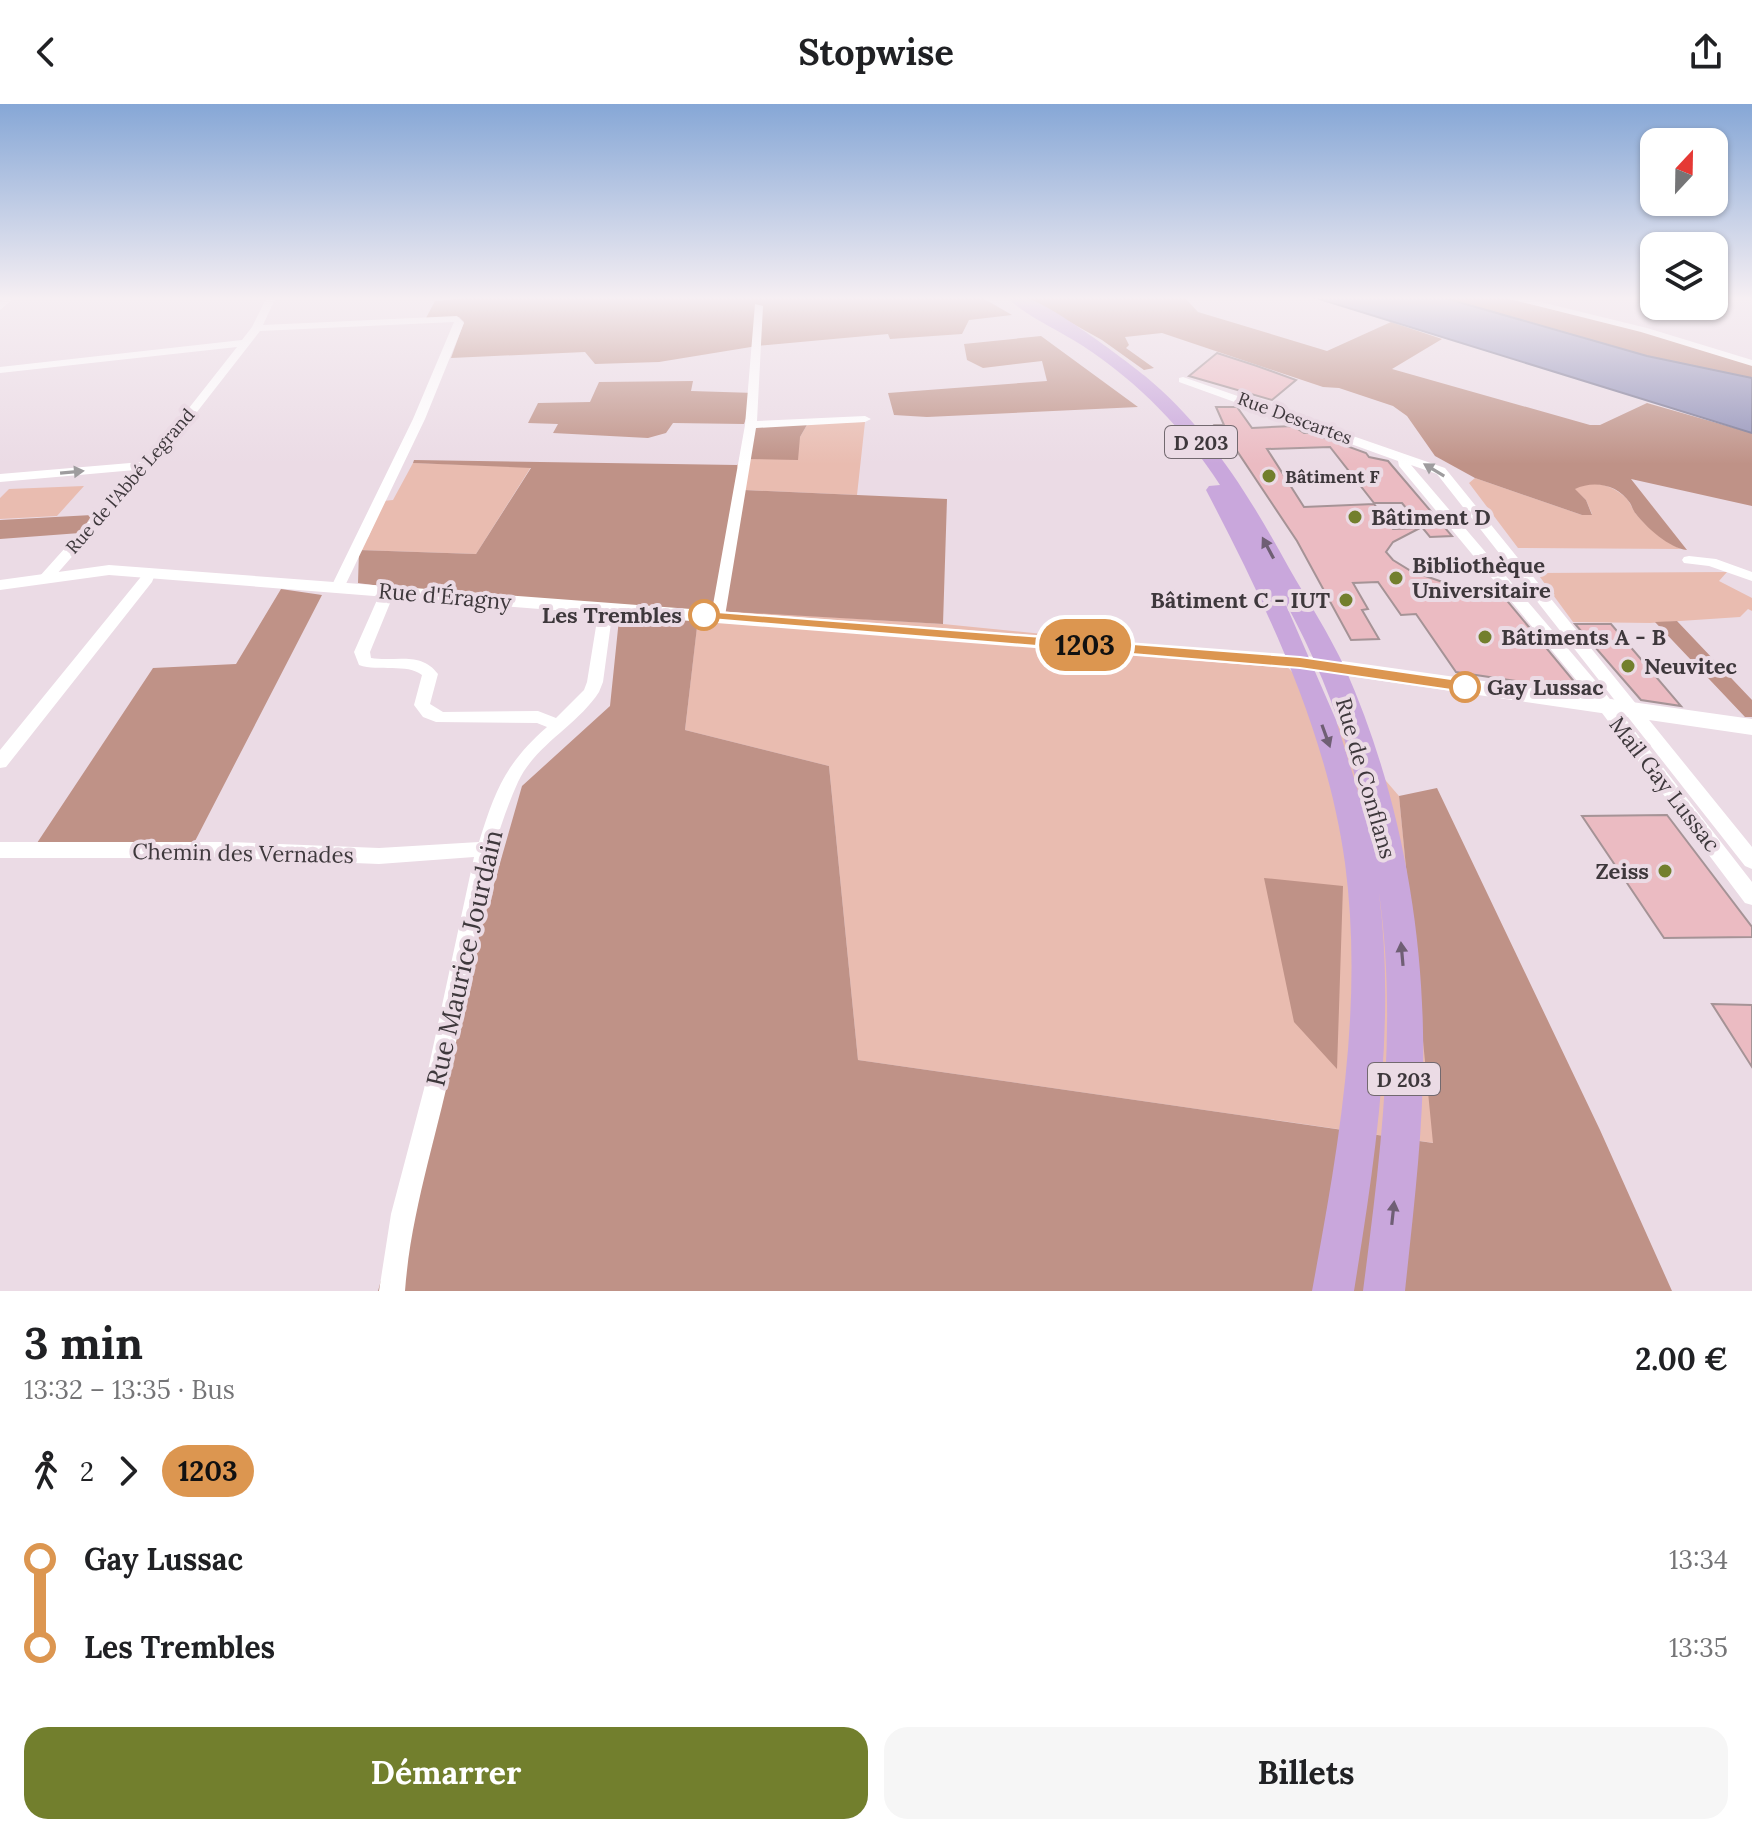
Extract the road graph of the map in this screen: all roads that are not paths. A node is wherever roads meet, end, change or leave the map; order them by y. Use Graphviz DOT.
graph roads {
  1 [pos="159,352"];
  2 [pos="237,352"];
  3 [pos="446,352"];
  4 [pos="755,352"];
  5 [pos="1086,352"];
  6 [pos="1103,352"];
  7 [pos="1717,352"];
  8 [pos="1752,363"];
  9 [pos="0,370"];
  10 [pos="1183,380"];
  11 [pos="865,419"];
  12 [pos="751,425"];
  13 [pos="1405,459"];
  14 [pos="145,465"];
  15 [pos="0,478"];
  16 [pos="1469,506"];
  17 [pos="1438,507"];
  18 [pos="1689,560"];
  19 [pos="149,575"];
  20 [pos="1752,577"];
  21 [pos="48,579"];
  22 [pos="0,585"];
  23 [pos="338,587"];
  24 [pos="388,591"];
  25 [pos="606,608"];
  26 [pos="718,616"];
  27 [pos="1315,664"];
  28 [pos="1606,708"];
  29 [pos="1632,712"];
  30 [pos="559,725"];
  31 [pos="1752,727"];
  32 [pos="0,762"];
  33 [pos="485,849"];
  34 [pos="0,850"];
  35 [pos="1752,861"];
  36 [pos="1745,878"];
  37 [pos="1752,897"];
  38 [pos="392,1291"];
  39 [pos="1333,1291"];
  40 [pos="1384,1291"];
  1 -- 9 [label="street"];
  2 -- 14 [label="street, Rue de l'Abbé Legrand"];
  3 -- 23 [label="street"];
  4 -- 12 [label="street"];
  5 -- 27 [label="main road, Rue de Conflans / D 203"];
  27 -- 6 [label="main road, Rue de Conflans / D 203, one-way"];
  7 -- 8 [label="street"];
  10 -- 13 [label="street, Rue Descartes"];
  11 -- 12 [label="street"];
  12 -- 26 [label="street"];
  16 -- 13 [label="street, Mail Gay Lussac, one-way"];
  13 -- 17 [label="street, Mail Gay Lussac"];
  15 -- 14 [label="street, one-way"];
  14 -- 21 [label="street, Rue de l'Abbé Legrand"];
  16 -- 17 [label="street"];
  16 -- 29 [label="street, Mail Gay Lussac"];
  17 -- 28 [label="street, Mail Gay Lussac"];
  18 -- 20 [label="street"];
  19 -- 21 [label="street, Rue d'Éragny"];
  19 -- 23 [label="street, Rue d'Éragny"];
  19 -- 32 [label="street"];
  21 -- 22 [label="street, Rue d'Éragny"];
  23 -- 24 [label="street, Rue d'Éragny"];
  24 -- 25 [label="street, Rue d'Éragny"];
  24 -- 30 [label="street"];
  25 -- 26 [label="street, Rue d'Éragny"];
  25 -- 30 [label="street, Rue Maurice Jourdain"];
  26 -- 27 [label="street, Rue d'Éragny"];
  27 -- 28 [label="street, Rue d'Éragny"];
  27 -- 39 [label="main road, Rue de Conflans / D 203, one-way"];
  40 -- 27 [label="main road, Rue de Conflans / D 203, one-way"];
  28 -- 29 [label="street, Rue d'Éragny"];
  28 -- 36 [label="street, Mail Gay Lussac"];
  29 -- 31 [label="street, Rue d'Éragny"];
  29 -- 35 [label="street, Mail Gay Lussac"];
  30 -- 33 [label="street, Rue Maurice Jourdain"];
  33 -- 34 [label="street, Chemin des Vernades"];
  33 -- 38 [label="street, Rue Maurice Jourdain"];
  36 -- 37 [label="street, Mail Gay Lussac"];
}
